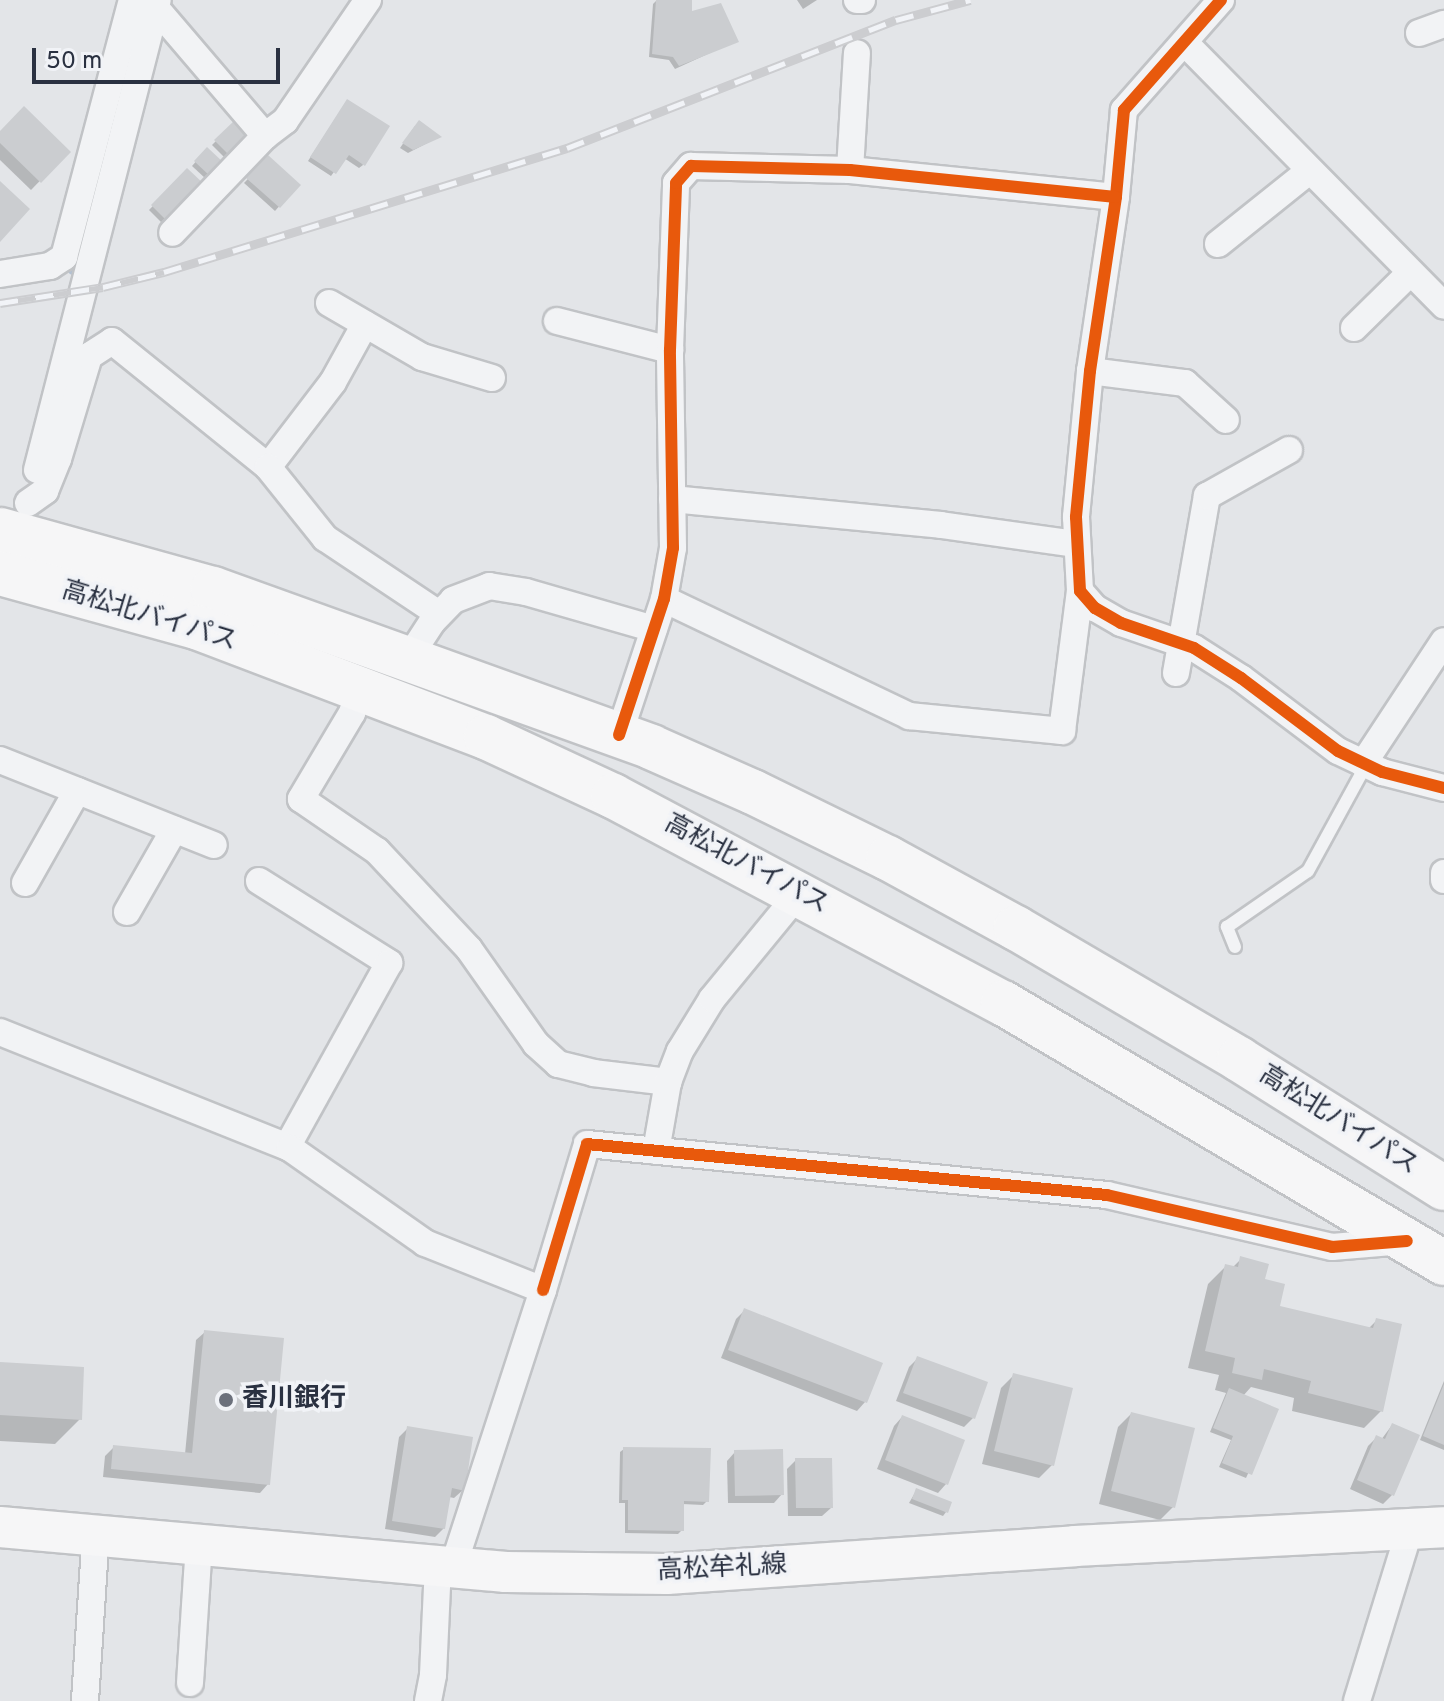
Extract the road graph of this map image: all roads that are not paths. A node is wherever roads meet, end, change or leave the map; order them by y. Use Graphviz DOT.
graph roads {
  1 [pos="368,0"];
  2 [pos="1221,0"];
  3 [pos="148,2"];
  4 [pos="1444,24"];
  5 [pos="1419,33"];
  6 [pos="1185,43"];
  7 [pos="857,53"];
  8 [pos="265,136"];
  9 [pos="850,170"];
  10 [pos="1308,172"];
  11 [pos="1116,197"];
  12 [pos="172,233"];
  13 [pos="1218,244"];
  14 [pos="1410,273"];
  15 [pos="0,274"];
  16 [pos="329,303"];
  17 [pos="1444,306"];
  18 [pos="557,321"];
  19 [pos="365,324"];
  20 [pos="1354,328"];
  21 [pos="670,350"];
  22 [pos="1090,371"];
  23 [pos="492,378"];
  24 [pos="1226,420"];
  25 [pos="1289,450"];
  26 [pos="268,467"];
  27 [pos="672,499"];
  28 [pos="8,537"];
  29 [pos="1077,544"];
  30 [pos="1080,591"];
  31 [pos="664,599"];
  32 [pos="439,614"];
  33 [pos="654,629"];
  34 [pos="1444,641"];
  35 [pos="1180,644"];
  36 [pos="408,659"];
  37 [pos="1176,673"];
  38 [pos="359,689"];
  39 [pos="619,735"];
  40 [pos="0,760"];
  41 [pos="1365,764"];
  42 [pos="1444,788"];
  43 [pos="77,791"];
  44 [pos="174,830"];
  45 [pos="214,845"];
  46 [pos="1444,873"];
  47 [pos="1444,880"];
  48 [pos="259,881"];
  49 [pos="25,883"];
  50 [pos="799,893"];
  51 [pos="127,912"];
  52 [pos="1235,947"];
  53 [pos="0,1032"];
  54 [pos="668,1082"];
  55 [pos="287,1147"];
  56 [pos="656,1151"];
  57 [pos="1444,1188"];
  58 [pos="1407,1241"];
  59 [pos="1444,1263"];
  60 [pos="543,1290"];
  61 [pos="0,1527"];
  62 [pos="1427,1528"];
  63 [pos="96,1533"];
  64 [pos="199,1543"];
  65 [pos="446,1566"];
  66 [pos="190,1683"];
  67 [pos="85,1701"];
  68 [pos="428,1701"];
  69 [pos="1357,1701"];
  1 -- 8 [label="street"];
  2 -- 6 [label="street"];
  3 -- 8 [label="street"];
  3 -- 15 [label="street"];
  3 -- 28 [label="street"];
  4 -- 5 [label="street"];
  6 -- 10 [label="street"];
  6 -- 11 [label="street"];
  7 -- 9 [label="street"];
  8 -- 12 [label="street"];
  9 -- 11 [label="street"];
  9 -- 21 [label="street"];
  10 -- 13 [label="street"];
  10 -- 14 [label="street"];
  11 -- 22 [label="street"];
  14 -- 17 [label="street"];
  14 -- 20 [label="street"];
  16 -- 19 [label="street"];
  18 -- 21 [label="street"];
  19 -- 23 [label="street"];
  19 -- 26 [label="street"];
  21 -- 27 [label="street"];
  22 -- 24 [label="street"];
  22 -- 29 [label="street"];
  25 -- 35 [label="street"];
  26 -- 28 [label="street"];
  26 -- 32 [label="street"];
  27 -- 29 [label="street"];
  27 -- 31 [label="street"];
  28 -- 36 [label="highway, 高松北バイパス"];
  28 -- 38 [label="highway, 高松北バイパス"];
  29 -- 30 [label="street"];
  30 -- 31 [label="street"];
  30 -- 35 [label="street"];
  31 -- 33 [label="street"];
  32 -- 33 [label="street"];
  32 -- 36 [label="street"];
  33 -- 39 [label="street"];
  34 -- 41 [label="street"];
  35 -- 37 [label="street"];
  35 -- 41 [label="street"];
  36 -- 39 [label="highway, 高松北バイパス"];
  38 -- 50 [label="highway, 高松北バイパス"];
  38 -- 54 [label="street"];
  39 -- 57 [label="highway, 高松北バイパス"];
  40 -- 43 [label="street"];
  41 -- 42 [label="street"];
  41 -- 52 [label="lane"];
  43 -- 44 [label="street"];
  43 -- 49 [label="street"];
  44 -- 45 [label="street"];
  44 -- 51 [label="street"];
  46 -- 47 [label="street"];
  48 -- 55 [label="street"];
  50 -- 54 [label="street"];
  50 -- 58 [label="highway, 高松北バイパス"];
  53 -- 55 [label="street"];
  54 -- 56 [label="street"];
  55 -- 60 [label="street"];
  56 -- 58 [label="street"];
  56 -- 60 [label="street"];
  58 -- 59 [label="highway, 高松北バイパス"];
  60 -- 65 [label="street"];
  61 -- 63 [label="main road, 高松牟礼線"];
  62 -- 65 [label="main road, 高松牟礼線"];
  62 -- 69 [label="street"];
  63 -- 64 [label="main road, 高松牟礼線"];
  63 -- 67 [label="street"];
  64 -- 65 [label="main road, 高松牟礼線"];
  64 -- 66 [label="street"];
  65 -- 68 [label="street"];
}
